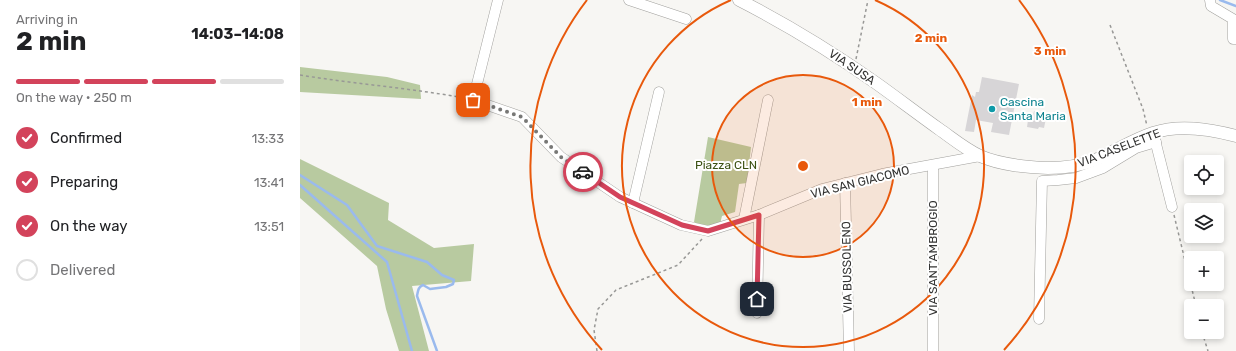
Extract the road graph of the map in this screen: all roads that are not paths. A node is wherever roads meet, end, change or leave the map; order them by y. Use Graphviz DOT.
graph roads {
  1 [pos="498,0"];
  2 [pos="629,0"];
  3 [pos="739,0"];
  4 [pos="1210,0"];
  5 [pos="686,19"];
  6 [pos="1236,39"];
  7 [pos="659,92"];
  8 [pos="768,100"];
  9 [pos="1236,136"];
  10 [pos="1154,137"];
  11 [pos="980,156"];
  12 [pos="934,165"];
  13 [pos="845,183"];
  14 [pos="633,203"];
  15 [pos="1172,207"];
  16 [pos="759,215"];
  17 [pos="744,219"];
  18 [pos="757,313"];
  19 [pos="1039,319"];
  20 [pos="849,351"];
  21 [pos="933,351"];
  1 -- 14 [label="street"];
  2 -- 5 [label="street"];
  3 -- 11 [label="main road, VIA SUSA"];
  4 -- 6 [label="street"];
  7 -- 14 [label="street"];
  8 -- 17 [label="street"];
  9 -- 10 [label="main road, VIA CASELETTE"];
  10 -- 11 [label="main road, VIA CASELETTE"];
  10 -- 15 [label="street"];
  10 -- 19 [label="street"];
  11 -- 12 [label="street, VIA SAN GIACOMO"];
  12 -- 13 [label="street, VIA SAN GIACOMO"];
  12 -- 21 [label="street, VIA SANT'AMBROGIO"];
  13 -- 16 [label="street, VIA SAN GIACOMO"];
  13 -- 20 [label="street, VIA BUSSOLENO"];
  14 -- 17 [label="street, VIA SAN GIACOMO"];
  16 -- 17 [label="street, VIA SAN GIACOMO"];
  16 -- 18 [label="street"];
}
